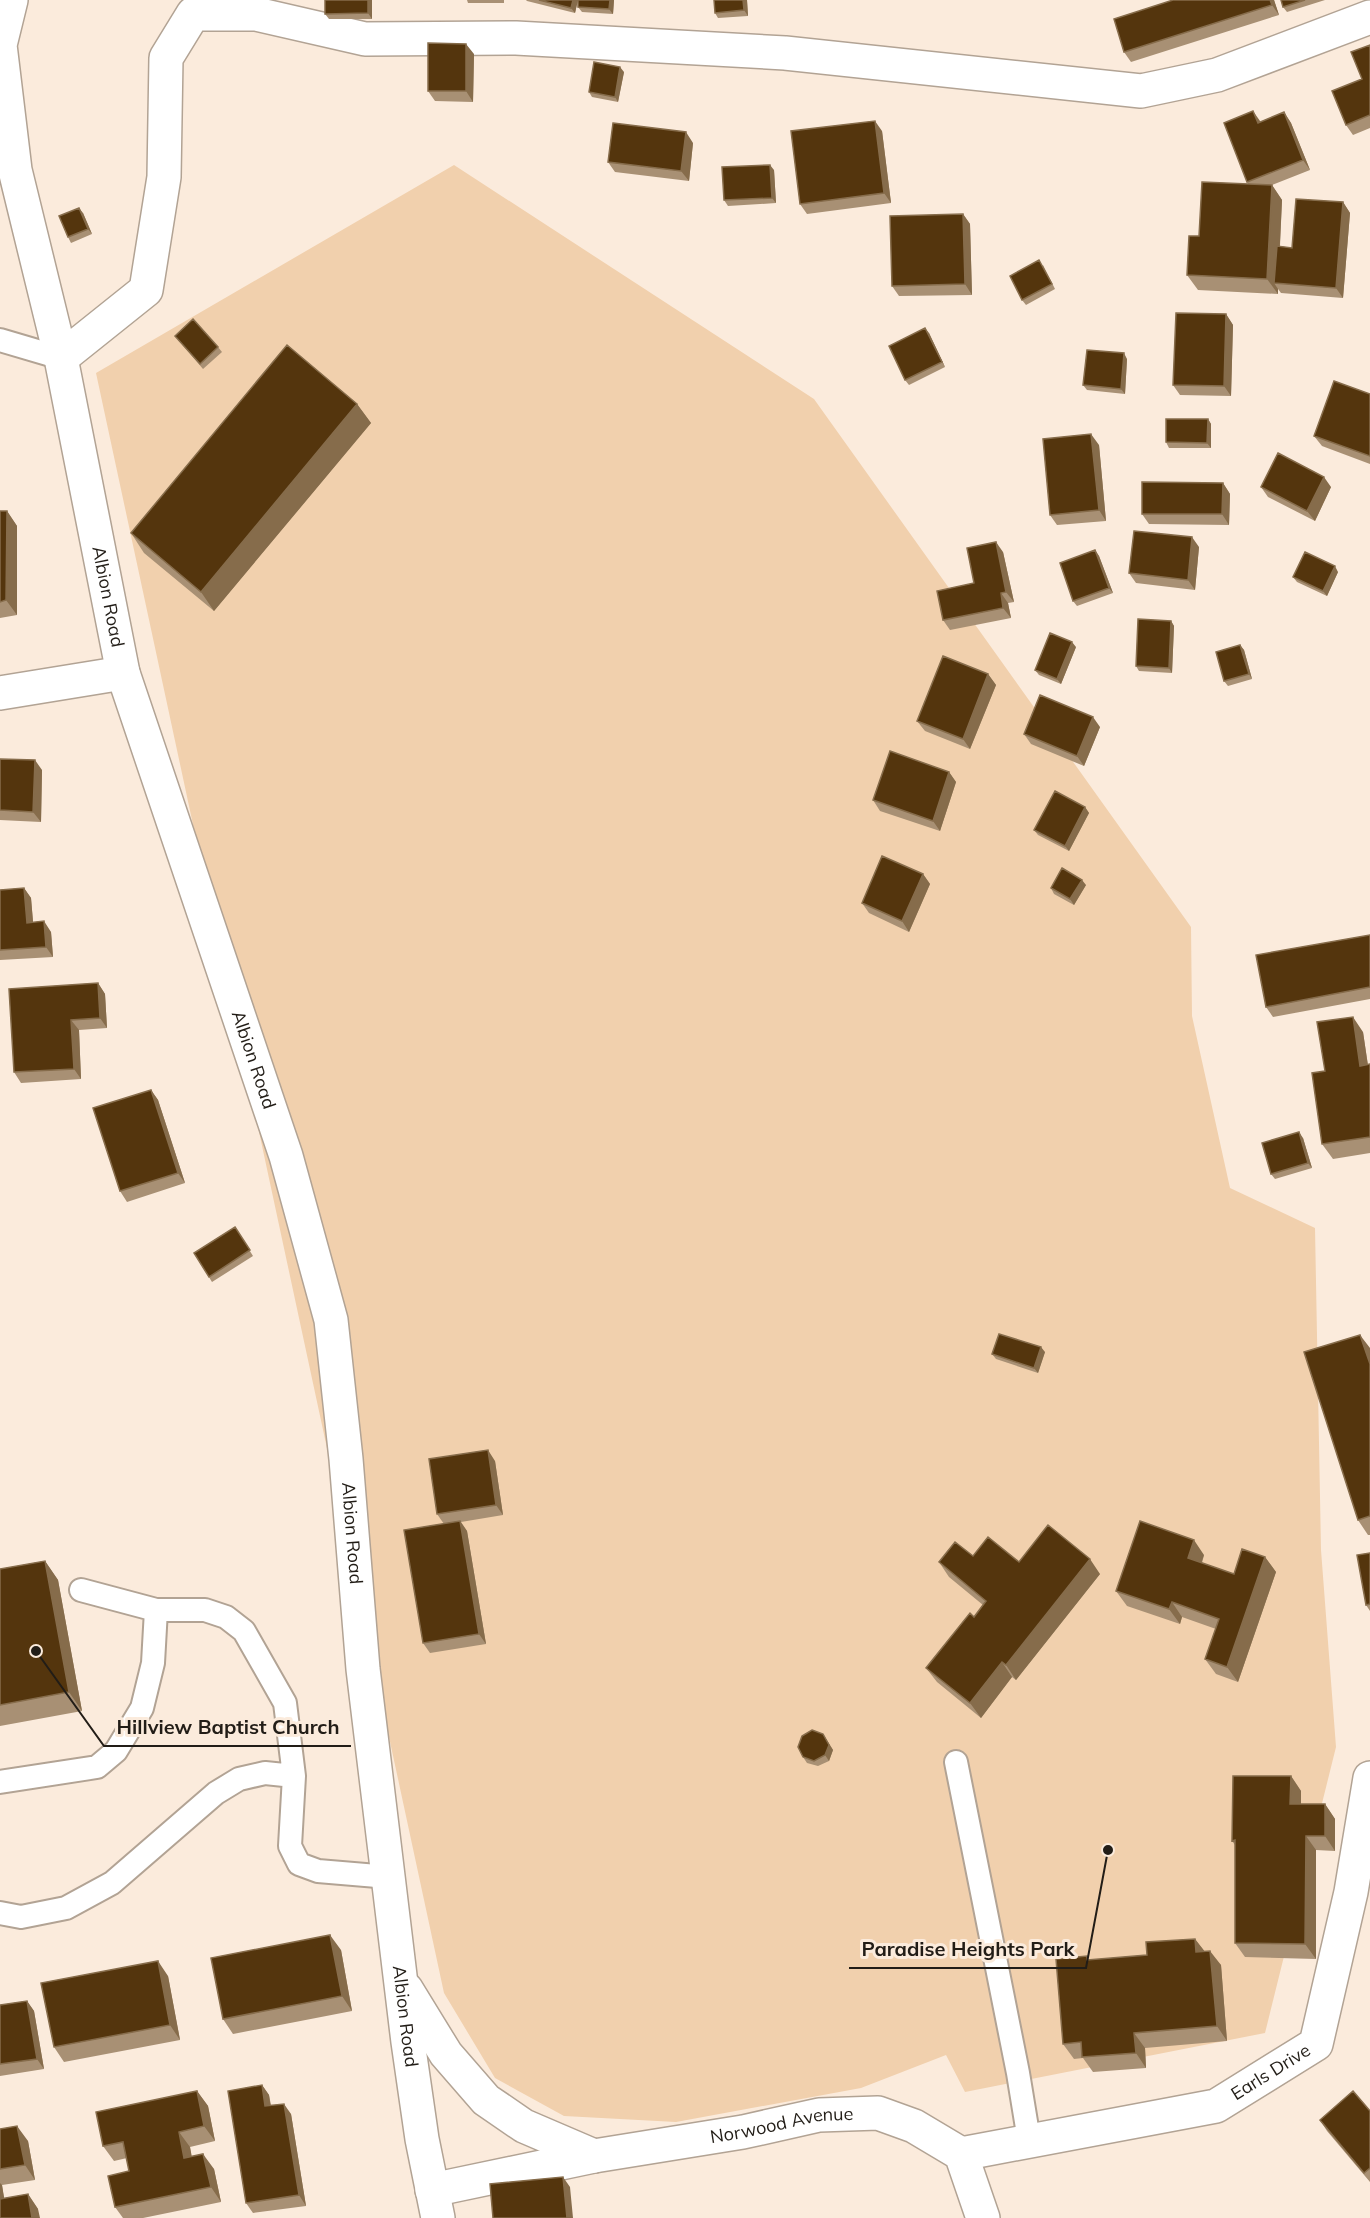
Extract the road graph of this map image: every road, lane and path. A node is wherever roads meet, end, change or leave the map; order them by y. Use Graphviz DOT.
graph roads {
  1 [pos="11,0"];
  2 [pos="1370,17"];
  3 [pos="0,340"];
  4 [pos="61,358"];
  5 [pos="123,673"];
  6 [pos="0,693"];
  7 [pos="81,1590"];
  8 [pos="156,1610"];
  9 [pos="956,1762"];
  10 [pos="294,1776"];
  11 [pos="1370,1778"];
  12 [pos="0,1782"];
  13 [pos="389,1877"];
  14 [pos="0,1913"];
  15 [pos="401,1980"];
  16 [pos="1029,2140"];
  17 [pos="961,2154"];
  18 [pos="594,2156"];
  19 [pos="435,2204"];
  20 [pos="983,2218"];
  1 -- 4 [label="street, Albion Road"];
  2 -- 4 [label="street"];
  3 -- 4 [label="lane"];
  4 -- 5 [label="street, Albion Road"];
  5 -- 6 [label="street"];
  5 -- 13 [label="street, Albion Road"];
  7 -- 8 [label="lane"];
  8 -- 10 [label="lane"];
  8 -- 12 [label="lane"];
  9 -- 16 [label="lane"];
  10 -- 13 [label="lane"];
  10 -- 14 [label="lane"];
  11 -- 16 [label="street, Earls Drive"];
  13 -- 15 [label="street, Albion Road"];
  15 -- 18 [label="street"];
  15 -- 19 [label="street, Albion Road"];
  16 -- 17 [label="street, Earls Drive"];
  17 -- 18 [label="street, Norwood Avenue"];
  17 -- 20 [label="street"];
  18 -- 19 [label="street, Norwood Avenue"];
}
